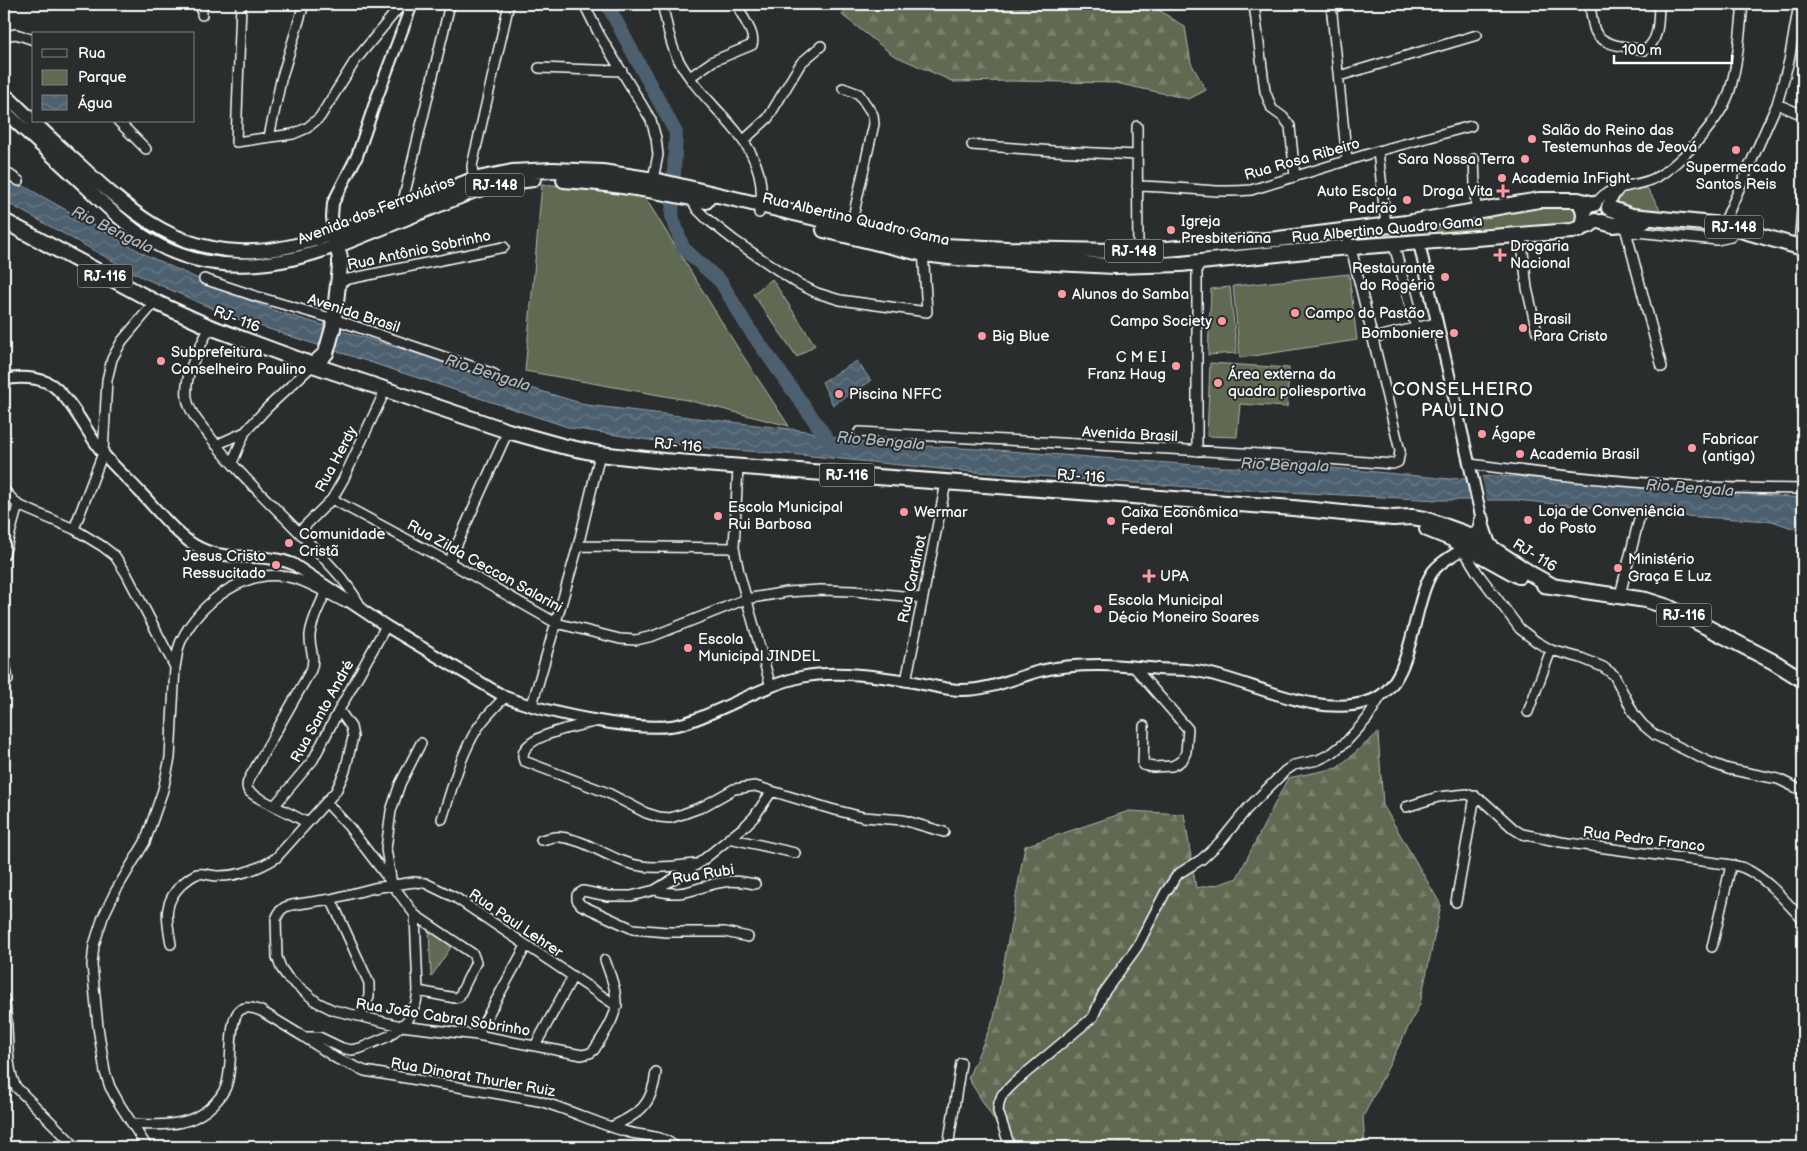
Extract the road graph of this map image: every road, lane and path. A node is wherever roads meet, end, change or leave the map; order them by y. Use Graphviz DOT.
graph roads {
  1 [pos="202,4"];
  2 [pos="241,4"];
  3 [pos="304,4"];
  4 [pos="402,4"];
  5 [pos="412,4"];
  6 [pos="450,4"];
  7 [pos="509,4"];
  8 [pos="584,4"];
  9 [pos="662,4"];
  10 [pos="742,4"];
  11 [pos="1254,4"];
  12 [pos="1343,4"];
  13 [pos="1590,4"];
  14 [pos="1659,4"];
  15 [pos="1743,4"];
  16 [pos="1799,4"];
  17 [pos="1332,6"];
  18 [pos="202,15"];
  19 [pos="1477,35"];
  20 [pos="4,36"];
  21 [pos="32,39"];
  22 [pos="821,46"];
  23 [pos="540,68"];
  24 [pos="622,71"];
  25 [pos="1339,76"];
  26 [pos="690,77"];
  27 [pos="843,88"];
  28 [pos="5,99"];
  29 [pos="1777,104"];
  30 [pos="4,111"];
  31 [pos="1803,115"];
  32 [pos="119,122"];
  33 [pos="1137,126"];
  34 [pos="1470,126"];
  35 [pos="270,137"];
  36 [pos="743,141"];
  37 [pos="972,145"];
  38 [pos="146,149"];
  39 [pos="1378,152"];
  40 [pos="1137,155"];
  41 [pos="1474,159"];
  42 [pos="1347,161"];
  43 [pos="4,171"];
  44 [pos="1296,177"];
  45 [pos="19,181"];
  46 [pos="474,185"];
  47 [pos="657,186"];
  48 [pos="1137,186"];
  49 [pos="683,191"];
  50 [pos="1803,197"];
  51 [pos="1578,200"];
  52 [pos="1601,205"];
  53 [pos="760,209"];
  54 [pos="1476,210"];
  55 [pos="402,212"];
  56 [pos="1661,220"];
  57 [pos="4,221"];
  58 [pos="1599,221"];
  59 [pos="1723,224"];
  60 [pos="1386,225"];
  61 [pos="851,226"];
  62 [pos="1625,228"];
  63 [pos="1738,228"];
  64 [pos="1343,230"];
  65 [pos="1579,230"];
  66 [pos="1521,234"];
  67 [pos="336,240"];
  68 [pos="1418,243"];
  69 [pos="1394,245"];
  70 [pos="504,247"];
  71 [pos="1801,247"];
  72 [pos="1351,248"];
  73 [pos="923,249"];
  74 [pos="1138,250"];
  75 [pos="1114,259"];
  76 [pos="1197,262"];
  77 [pos="204,279"];
  78 [pos="339,281"];
  79 [pos="155,302"];
  80 [pos="1436,323"];
  81 [pos="333,324"];
  82 [pos="210,327"];
  83 [pos="1416,328"];
  84 [pos="1537,332"];
  85 [pos="1373,338"];
  86 [pos="313,365"];
  87 [pos="1662,367"];
  88 [pos="494,374"];
  89 [pos="4,380"];
  90 [pos="385,391"];
  91 [pos="245,432"];
  92 [pos="508,432"];
  93 [pos="860,432"];
  94 [pos="216,445"];
  95 [pos="1197,451"];
  96 [pos="102,453"];
  97 [pos="600,454"];
  98 [pos="232,464"];
  99 [pos="738,467"];
  100 [pos="1471,469"];
  101 [pos="946,483"];
  102 [pos="1803,489"];
  103 [pos="4,490"];
  104 [pos="332,499"];
  105 [pos="18,505"];
  106 [pos="1640,515"];
  107 [pos="1481,516"];
  108 [pos="74,529"];
  109 [pos="299,532"];
  110 [pos="1475,537"];
  111 [pos="1457,541"];
  112 [pos="578,546"];
  113 [pos="1491,547"];
  114 [pos="734,548"];
  115 [pos="4,555"];
  116 [pos="449,562"];
  117 [pos="1506,568"];
  118 [pos="1554,586"];
  119 [pos="325,593"];
  120 [pos="1620,595"];
  121 [pos="922,598"];
  122 [pos="746,599"];
  123 [pos="363,611"];
  124 [pos="556,623"];
  125 [pos="386,626"];
  126 [pos="1552,650"];
  127 [pos="4,656"];
  128 [pos="175,667"];
  129 [pos="1134,667"];
  130 [pos="8,680"];
  131 [pos="1803,680"];
  132 [pos="906,681"];
  133 [pos="771,687"];
  134 [pos="1381,696"];
  135 [pos="505,697"];
  136 [pos="532,705"];
  137 [pos="339,710"];
  138 [pos="1528,712"];
  139 [pos="602,720"];
  140 [pos="1144,726"];
  141 [pos="421,742"];
  142 [pos="772,790"];
  143 [pos="1803,791"];
  144 [pos="1475,796"];
  145 [pos="327,803"];
  146 [pos="275,806"];
  147 [pos="1406,807"];
  148 [pos="442,818"];
  149 [pos="307,823"];
  150 [pos="944,832"];
  151 [pos="729,838"];
  152 [pos="541,840"];
  153 [pos="795,853"];
  154 [pos="698,864"];
  155 [pos="1730,865"];
  156 [pos="755,884"];
  157 [pos="393,885"];
  158 [pos="655,890"];
  159 [pos="331,899"];
  160 [pos="1456,902"];
  161 [pos="415,915"];
  162 [pos="1803,920"];
  163 [pos="748,938"];
  164 [pos="171,944"];
  165 [pos="526,946"];
  166 [pos="1712,947"];
  167 [pos="605,960"];
  168 [pos="572,978"];
  169 [pos="418,992"];
  170 [pos="4,998"];
  171 [pos="617,1006"];
  172 [pos="361,1016"];
  173 [pos="401,1026"];
  174 [pos="477,1035"];
  175 [pos="304,1037"];
  176 [pos="535,1046"];
  177 [pos="961,1063"];
  178 [pos="656,1072"];
  179 [pos="134,1124"];
  180 [pos="611,1127"];
  181 [pos="673,1145"];
  182 [pos="76,1147"];
  183 [pos="147,1147"];
  184 [pos="948,1147"];
  185 [pos="1010,1147"];
  1 -- 18 [label="street"];
  2 -- 35 [label="street"];
  3 -- 35 [label="street"];
  4 -- 35 [label="street"];
  5 -- 67 [label="street"];
  6 -- 55 [label="street"];
  7 -- 46 [label="street"];
  8 -- 24 [label="street"];
  9 -- 26 [label="street"];
  10 -- 26 [label="street"];
  11 -- 44 [label="street"];
  12 -- 17 [label="street"];
  13 -- 14 [label="street"];
  15 -- 52 [label="street"];
  16 -- 29 [label="street"];
  17 -- 25 [label="street"];
  19 -- 25 [label="street"];
  20 -- 21 [label="street"];
  22 -- 36 [label="street"];
  23 -- 24 [label="street"];
  24 -- 47 [label="street"];
  25 -- 42 [label="street"];
  26 -- 36 [label="street"];
  27 -- 61 [label="street"];
  28 -- 67 [label="main road, RJ-148"];
  29 -- 31 [label="street"];
  29 -- 59 [label="street"];
  30 -- 67 [label="main road, Avenida dos Ferroviários / RJ-148"];
  32 -- 38 [label="street"];
  33 -- 40 [label="street"];
  34 -- 39 [label="street, Rua Rosa Ribeiro"];
  36 -- 53 [label="street"];
  37 -- 40 [label="street"];
  39 -- 42 [label="street, Rua Rosa Ribeiro"];
  39 -- 60 [label="street"];
  40 -- 48 [label="street"];
  41 -- 54 [label="street"];
  42 -- 44 [label="street, Rua Rosa Ribeiro"];
  43 -- 45 [label="street"];
  44 -- 48 [label="street, Rua Rosa Ribeiro"];
  46 -- 47 [label="main road, RJ-148"];
  46 -- 55 [label="main road, RJ-148"];
  47 -- 49 [label="main road, Rua Albertino Quadro Gama"];
  48 -- 74 [label="street"];
  49 -- 53 [label="main road, Rua Albertino Quadro Gama"];
  49 -- 73 [label="street"];
  50 -- 71 [label="street"];
  51 -- 52 [label="main road, Rua Albertino Quadro Gama / RJ-148"];
  51 -- 54 [label="main road, Rua Albertino Quadro Gama / RJ-148"];
  51 -- 65 [label="main road"];
  52 -- 56 [label="main road, Rua Albertino Quadro Gama / RJ-148"];
  52 -- 58 [label="main road"];
  53 -- 61 [label="main road, Rua Albertino Quadro Gama"];
  53 -- 73 [label="main road, Rua Albertino Quadro Gama"];
  54 -- 60 [label="main road, Rua Albertino Quadro Gama / RJ-148"];
  55 -- 67 [label="main road, Avenida dos Ferroviários / RJ-148"];
  56 -- 59 [label="main road, RJ-148"];
  56 -- 62 [label="main road"];
  57 -- 79 [label="main road, RJ- 116 / RJ-116"];
  58 -- 62 [label="main road"];
  58 -- 65 [label="main road, Rua Albertino Quadro Gama"];
  59 -- 63 [label="main road, RJ-148"];
  60 -- 64 [label="main road, Rua Albertino Quadro Gama / RJ-148"];
  61 -- 73 [label="main road, Rua Albertino Quadro Gama"];
  62 -- 63 [label="street"];
  62 -- 87 [label="street"];
  63 -- 71 [label="main road, RJ-148"];
  64 -- 72 [label="street"];
  64 -- 74 [label="main road, Rua Albertino Quadro Gama / RJ-148"];
  65 -- 66 [label="main road, Rua Albertino Quadro Gama"];
  66 -- 68 [label="main road, Rua Albertino Quadro Gama"];
  66 -- 84 [label="street"];
  67 -- 78 [label="main road"];
  68 -- 69 [label="main road, Rua Albertino Quadro Gama"];
  68 -- 80 [label="street"];
  69 -- 72 [label="main road, Rua Albertino Quadro Gama"];
  69 -- 83 [label="street"];
  70 -- 78 [label="street, Rua Antônio Sobrinho"];
  72 -- 76 [label="main road, Rua Albertino Quadro Gama"];
  72 -- 85 [label="street"];
  73 -- 75 [label="main road, Rua Albertino Quadro Gama"];
  74 -- 75 [label="main road, Rua Albertino Quadro Gama / RJ-148"];
  75 -- 76 [label="main road, Rua Albertino Quadro Gama"];
  76 -- 95 [label="street"];
  77 -- 81 [label="street, Avenida Brasil"];
  78 -- 81 [label="main road"];
  79 -- 82 [label="main road, RJ- 116 / RJ-116"];
  79 -- 96 [label="street"];
  80 -- 83 [label="street"];
  80 -- 100 [label="street"];
  81 -- 86 [label="main road"];
  81 -- 88 [label="street, Avenida Brasil"];
  82 -- 86 [label="main road, RJ- 116 / RJ-116"];
  82 -- 94 [label="street"];
  83 -- 85 [label="street"];
  85 -- 95 [label="street, Avenida Brasil"];
  86 -- 90 [label="main road, RJ- 116 / RJ-116"];
  86 -- 91 [label="street"];
  89 -- 96 [label="street"];
  90 -- 92 [label="main road, RJ- 116 / RJ-116"];
  90 -- 104 [label="street, Rua Herdy"];
  91 -- 94 [label="street"];
  91 -- 98 [label="street"];
  92 -- 97 [label="main road, RJ- 116 / RJ-116"];
  92 -- 116 [label="street"];
  93 -- 95 [label="street, Avenida Brasil"];
  94 -- 98 [label="street"];
  96 -- 108 [label="street"];
  96 -- 123 [label="street"];
  97 -- 99 [label="main road, RJ- 116 / RJ-116"];
  97 -- 112 [label="street"];
  98 -- 109 [label="street"];
  99 -- 101 [label="main road, RJ- 116 / RJ-116"];
  99 -- 114 [label="street"];
  100 -- 102 [label="street"];
  100 -- 107 [label="street"];
  101 -- 111 [label="main road, RJ- 116 / RJ-116"];
  101 -- 121 [label="street, Rua Cardinot"];
  103 -- 105 [label="street"];
  104 -- 109 [label="street, Rua Herdy"];
  104 -- 116 [label="street, Rua Zilda Ceccon Salarini"];
  105 -- 108 [label="street"];
  105 -- 115 [label="street"];
  106 -- 120 [label="street"];
  107 -- 110 [label="main road"];
  107 -- 111 [label="main road"];
  107 -- 113 [label="street"];
  108 -- 128 [label="street"];
  109 -- 123 [label="street"];
  110 -- 111 [label="main road"];
  110 -- 113 [label="main road, RJ- 116 / RJ-116"];
  111 -- 117 [label="main road, RJ- 116 / RJ-116"];
  111 -- 126 [label="street"];
  111 -- 134 [label="street"];
  112 -- 114 [label="street"];
  112 -- 124 [label="street"];
  113 -- 117 [label="main road"];
  113 -- 118 [label="main road, RJ- 116 / RJ-116"];
  114 -- 122 [label="street"];
  116 -- 124 [label="street, Rua Zilda Ceccon Salarini"];
  117 -- 118 [label="main road, RJ- 116 / RJ-116"];
  118 -- 120 [label="main road, RJ-116"];
  119 -- 123 [label="street"];
  119 -- 128 [label="street"];
  119 -- 146 [label="street"];
  120 -- 131 [label="main road, RJ-116"];
  121 -- 122 [label="street, Rua Zilda Ceccon Salarini"];
  121 -- 132 [label="street, Rua Cardinot"];
  122 -- 124 [label="street, Rua Zilda Ceccon Salarini"];
  122 -- 133 [label="street"];
  123 -- 125 [label="street"];
  124 -- 136 [label="street"];
  125 -- 135 [label="street"];
  125 -- 137 [label="street, Rua Santo André"];
  126 -- 138 [label="street"];
  126 -- 143 [label="street"];
  127 -- 130 [label="street"];
  128 -- 179 [label="street"];
  129 -- 132 [label="street"];
  129 -- 134 [label="street"];
  129 -- 140 [label="street"];
  132 -- 133 [label="street"];
  133 -- 139 [label="street"];
  134 -- 185 [label="street"];
  135 -- 136 [label="street"];
  135 -- 148 [label="street"];
  136 -- 139 [label="street"];
  137 -- 145 [label="street"];
  137 -- 146 [label="street, Rua Santo André"];
  139 -- 142 [label="street"];
  141 -- 157 [label="street"];
  142 -- 150 [label="street"];
  142 -- 151 [label="street"];
  144 -- 147 [label="street"];
  144 -- 155 [label="street, Rua Pedro Franco"];
  144 -- 160 [label="street"];
  145 -- 149 [label="street"];
  145 -- 157 [label="street"];
  146 -- 149 [label="street"];
  149 -- 164 [label="street"];
  151 -- 153 [label="street"];
  151 -- 154 [label="street"];
  152 -- 154 [label="street"];
  154 -- 158 [label="street"];
  155 -- 162 [label="street, Rua Pedro Franco"];
  155 -- 166 [label="street"];
  156 -- 158 [label="street, Rua Rubi"];
  157 -- 159 [label="street, Rua João Cabral Sobrinho"];
  157 -- 161 [label="street"];
  157 -- 165 [label="street, Rua Paul Lehrer"];
  158 -- 163 [label="street"];
  159 -- 172 [label="street"];
  159 -- 172 [label="street, Rua João Cabral Sobrinho"];
  161 -- 169 [label="street, Rua Dinorat Thurler Ruiz"];
  161 -- 169 [label="street"];
  165 -- 168 [label="street, Rua Paul Lehrer"];
  165 -- 174 [label="street"];
  167 -- 171 [label="street"];
  168 -- 171 [label="street, Rua Paul Lehrer"];
  168 -- 176 [label="street"];
  169 -- 173 [label="street, Rua Dinorat Thurler Ruiz"];
  170 -- 182 [label="street"];
  171 -- 176 [label="street, Rua João Cabral Sobrinho"];
  172 -- 173 [label="street, Rua João Cabral Sobrinho"];
  173 -- 174 [label="street, Rua João Cabral Sobrinho"];
  173 -- 175 [label="street, Rua Dinorat Thurler Ruiz"];
  174 -- 176 [label="street, Rua João Cabral Sobrinho"];
  175 -- 179 [label="street, Rua Dinorat Thurler Ruiz"];
  175 -- 180 [label="street, Rua Dinorat Thurler Ruiz"];
  177 -- 184 [label="street"];
  178 -- 180 [label="street"];
  179 -- 183 [label="street"];
  180 -- 181 [label="street, Rua Dinorat Thurler Ruiz"];
}
